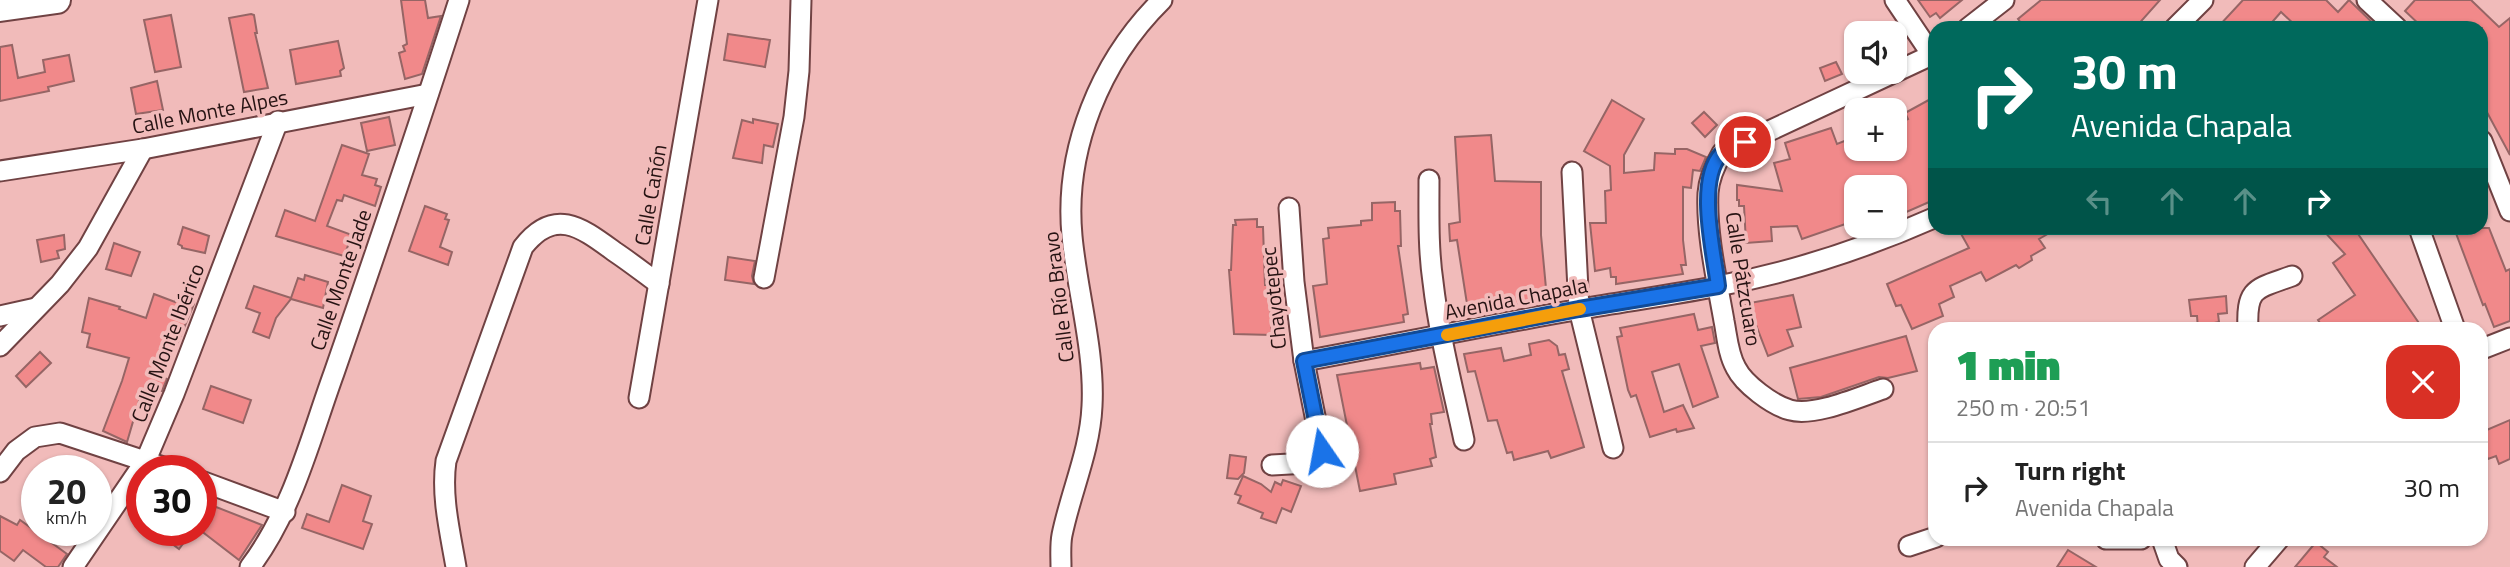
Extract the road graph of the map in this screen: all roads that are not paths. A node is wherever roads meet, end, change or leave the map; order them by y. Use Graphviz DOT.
graph roads {
  1 [pos="57,0"];
  2 [pos="459,0"];
  3 [pos="708,0"];
  4 [pos="801,0"];
  5 [pos="1162,0"];
  6 [pos="1895,0"];
  7 [pos="2004,0"];
  8 [pos="2203,0"];
  9 [pos="2367,0"];
  10 [pos="3,5"];
  11 [pos="1977,21"];
  12 [pos="2182,21"];
  13 [pos="2390,21"];
  14 [pos="1928,48"];
  15 [pos="1928,60"];
  16 [pos="428,94"];
  17 [pos="278,121"];
  18 [pos="143,149"];
  19 [pos="2488,156"];
  20 [pos="0,171"];
  21 [pos="1572,172"];
  22 [pos="1429,180"];
  23 [pos="1289,208"];
  24 [pos="2510,211"];
  25 [pos="1928,220"];
  26 [pos="2421,235"];
  27 [pos="2292,276"];
  28 [pos="764,278"];
  29 [pos="659,284"];
  30 [pos="1718,286"];
  31 [pos="36,308"];
  32 [pos="1579,309"];
  33 [pos="0,316"];
  34 [pos="2248,322"];
  35 [pos="2453,322"];
  36 [pos="1441,336"];
  37 [pos="2510,338"];
  38 [pos="0,346"];
  39 [pos="2488,347"];
  40 [pos="1304,361"];
  41 [pos="1883,389"];
  42 [pos="639,398"];
  43 [pos="1464,440"];
  44 [pos="1613,448"];
  45 [pos="130,455"];
  46 [pos="148,455"];
  47 [pos="1272,465"];
  48 [pos="0,472"];
  49 [pos="217,487"];
  50 [pos="126,489"];
  51 [pos="285,512"];
  52 [pos="1928,540"];
  53 [pos="1909,546"];
  54 [pos="2164,546"];
  55 [pos="2273,546"];
  56 [pos="73,567"];
  57 [pos="250,567"];
  58 [pos="456,567"];
  59 [pos="1061,567"];
  60 [pos="2177,567"];
  61 [pos="2255,567"];
  1 -- 10 [label="main road"];
  2 -- 16 [label="street, Calle Monte Jade"];
  3 -- 29 [label="street, Calle Cañón"];
  4 -- 28 [label="street"];
  5 -- 59 [label="street, Calle Río Bravo"];
  6 -- 14 [label="street"];
  7 -- 11 [label="street"];
  8 -- 12 [label="street"];
  9 -- 13 [label="street"];
  15 -- 30 [label="street, Calle Pátzcuaro"];
  16 -- 17 [label="street, Calle Monte Alpes"];
  16 -- 51 [label="street, Calle Monte Jade"];
  17 -- 18 [label="street, Calle Monte Alpes"];
  17 -- 46 [label="street, Calle Monte Ibérico"];
  18 -- 20 [label="street, Calle Monte Alpes"];
  18 -- 31 [label="street"];
  19 -- 24 [label="street"];
  21 -- 32 [label="street"];
  22 -- 36 [label="street"];
  23 -- 40 [label="street, Chayotepec"];
  25 -- 30 [label="street, Avenida Chapala"];
  26 -- 35 [label="street"];
  27 -- 34 [label="street"];
  29 -- 42 [label="street, Calle Cañón"];
  29 -- 58 [label="street"];
  30 -- 32 [label="street, Avenida Chapala"];
  30 -- 41 [label="street, Calle Pátzcuaro"];
  31 -- 33 [label="street"];
  31 -- 38 [label="street"];
  32 -- 36 [label="street, Avenida Chapala"];
  32 -- 44 [label="street"];
  36 -- 40 [label="street, Avenida Chapala"];
  36 -- 43 [label="street"];
  37 -- 39 [label="street"];
  40 -- 47 [label="street, Chayotepec"];
  45 -- 48 [label="street"];
  49 -- 51 [label="street"];
  50 -- 56 [label="street, Calle Monte Ibérico"];
  51 -- 57 [label="street, Calle Monte Jade"];
  52 -- 53 [label="street"];
  54 -- 60 [label="street"];
  55 -- 61 [label="street"];
}
